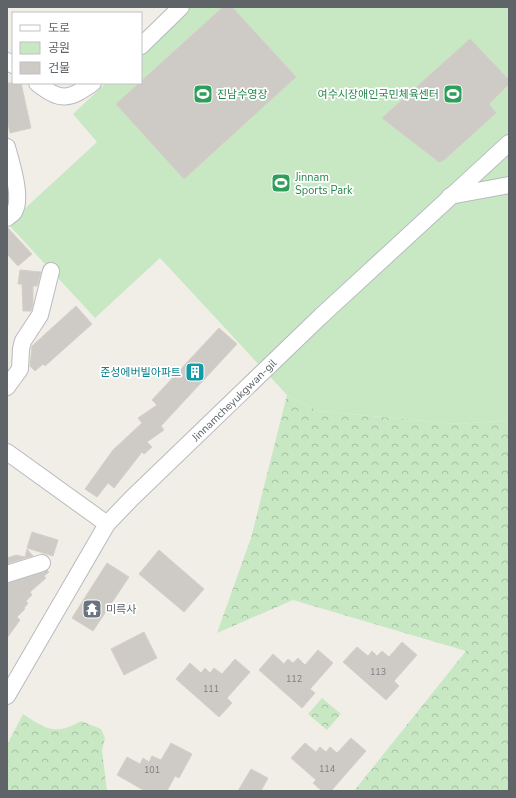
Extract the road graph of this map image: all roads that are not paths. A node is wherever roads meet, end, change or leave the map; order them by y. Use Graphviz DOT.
graph roads {
  1 [pos="181,7"];
  2 [pos="142,45"];
  3 [pos="38,84"];
  4 [pos="91,84"];
  5 [pos="509,143"];
  6 [pos="7,147"];
  7 [pos="509,185"];
  8 [pos="450,196"];
  9 [pos="7,218"];
  10 [pos="51,271"];
  11 [pos="7,387"];
  12 [pos="7,452"];
  13 [pos="107,524"];
  14 [pos="42,563"];
  15 [pos="7,574"];
  16 [pos="7,696"];
  1 -- 2 [label="street"];
  3 -- 4 [label="street"];
  5 -- 8 [label="street, Jinnamcheyukgwan-gil"];
  6 -- 9 [label="street"];
  7 -- 8 [label="street"];
  8 -- 13 [label="street, Jinnamcheyukgwan-gil"];
  10 -- 11 [label="street"];
  12 -- 13 [label="street"];
  13 -- 16 [label="street, Jinnamcheyukgwan-gil"];
  14 -- 15 [label="street"];
}
